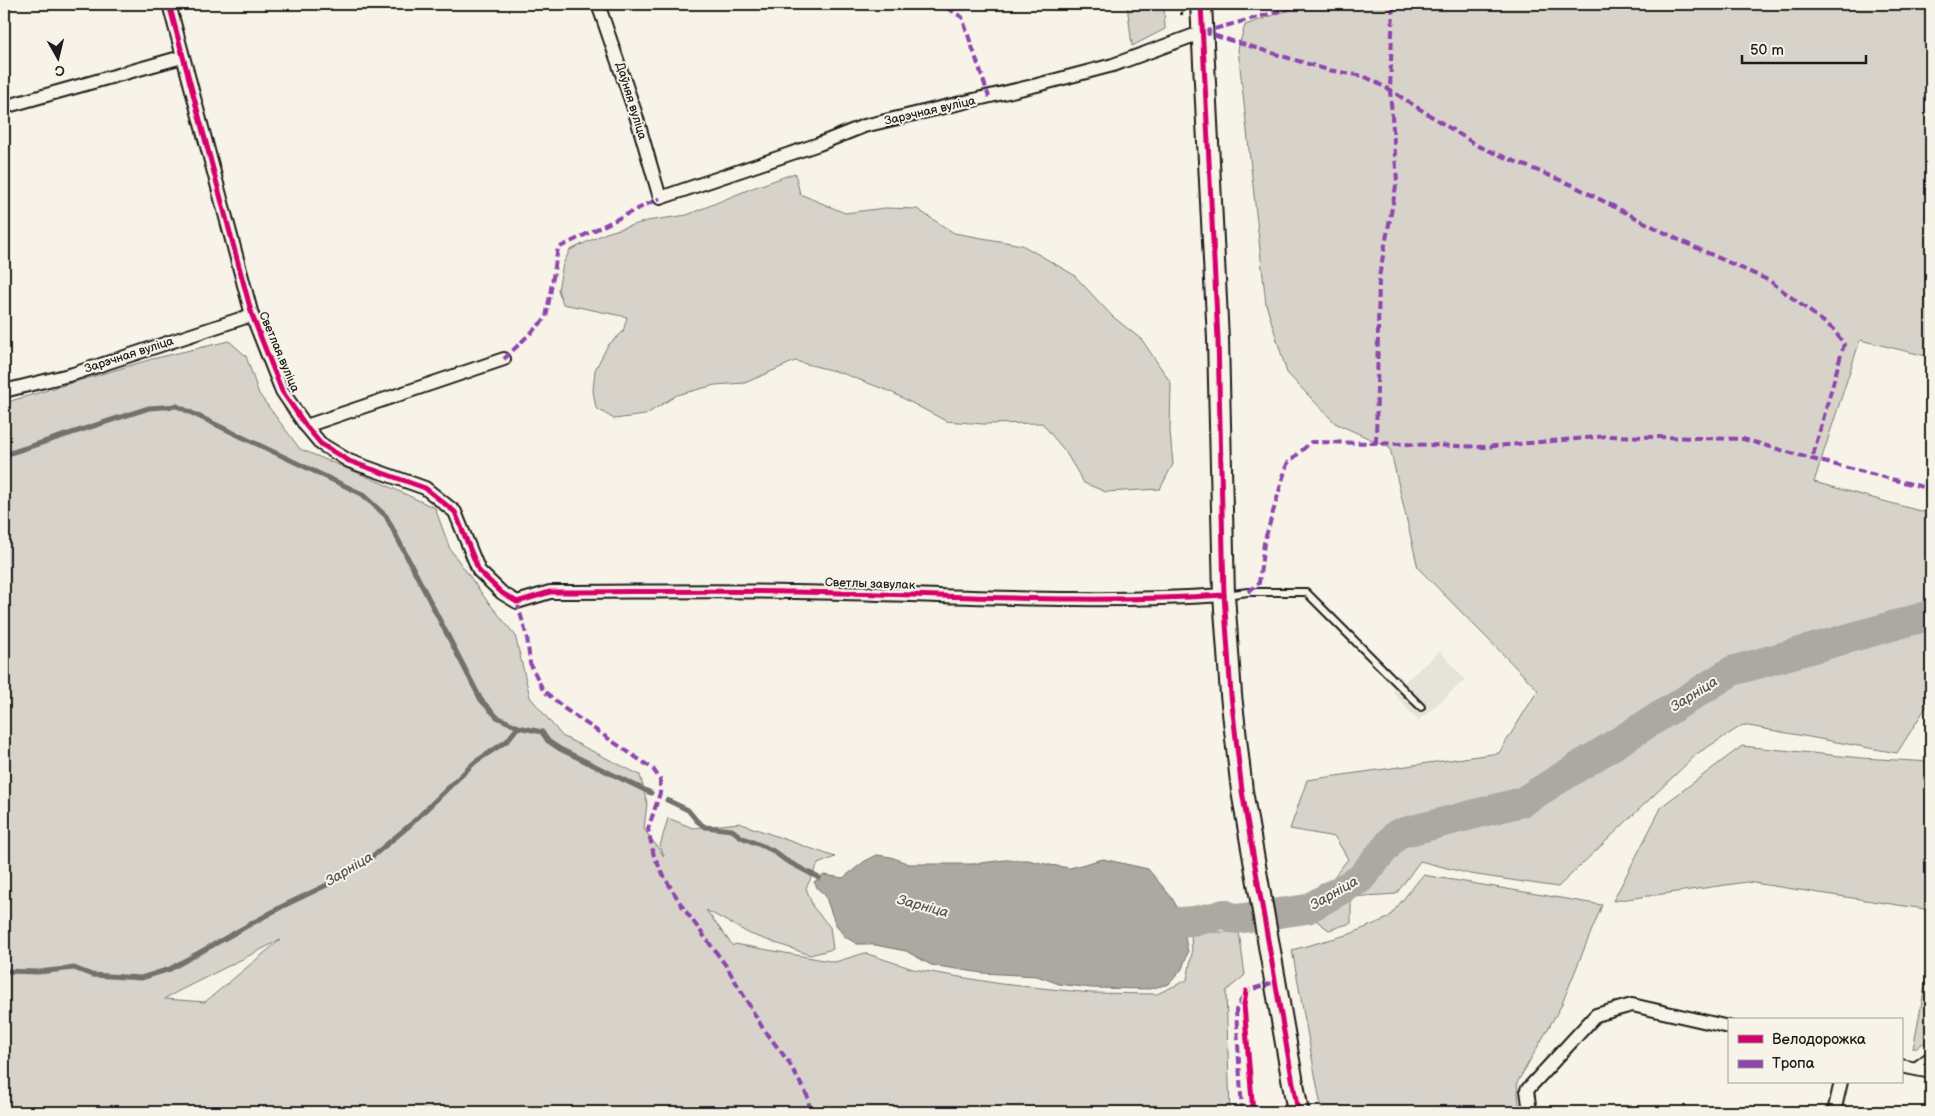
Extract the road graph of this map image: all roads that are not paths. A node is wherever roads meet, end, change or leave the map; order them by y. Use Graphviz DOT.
graph roads {
  1 [pos="169,4"];
  2 [pos="598,4"];
  3 [pos="1202,4"];
  4 [pos="1203,32"];
  5 [pos="182,57"];
  6 [pos="4,107"];
  7 [pos="660,198"];
  8 [pos="252,315"];
  9 [pos="504,360"];
  10 [pos="4,391"];
  11 [pos="306,426"];
  12 [pos="1224,595"];
  13 [pos="517,602"];
  14 [pos="1421,707"];
  15 [pos="1728,1026"];
  16 [pos="1931,1054"];
  17 [pos="1906,1067"];
  18 [pos="1931,1072"];
  19 [pos="1841,1084"];
  20 [pos="1298,1112"];
  21 [pos="1530,1112"];
  22 [pos="1834,1112"];
  1 -- 5 [label="street, Светлая вуліца"];
  2 -- 7 [label="street, Даўняя вуліца"];
  3 -- 4 [label="main road"];
  4 -- 7 [label="street, Зарэчная вуліца"];
  4 -- 12 [label="main road"];
  5 -- 6 [label="street"];
  5 -- 8 [label="street, Светлая вуліца"];
  8 -- 10 [label="street, Зарэчная вуліца"];
  8 -- 11 [label="street, Светлая вуліца"];
  9 -- 11 [label="street"];
  11 -- 13 [label="street, Светлая вуліца"];
  12 -- 13 [label="street, Светлы завулак"];
  12 -- 14 [label="lane"];
  12 -- 20 [label="main road"];
  15 -- 21 [label="street"];
  16 -- 17 [label="lane"];
  17 -- 18 [label="street"];
  19 -- 22 [label="street"];
}
